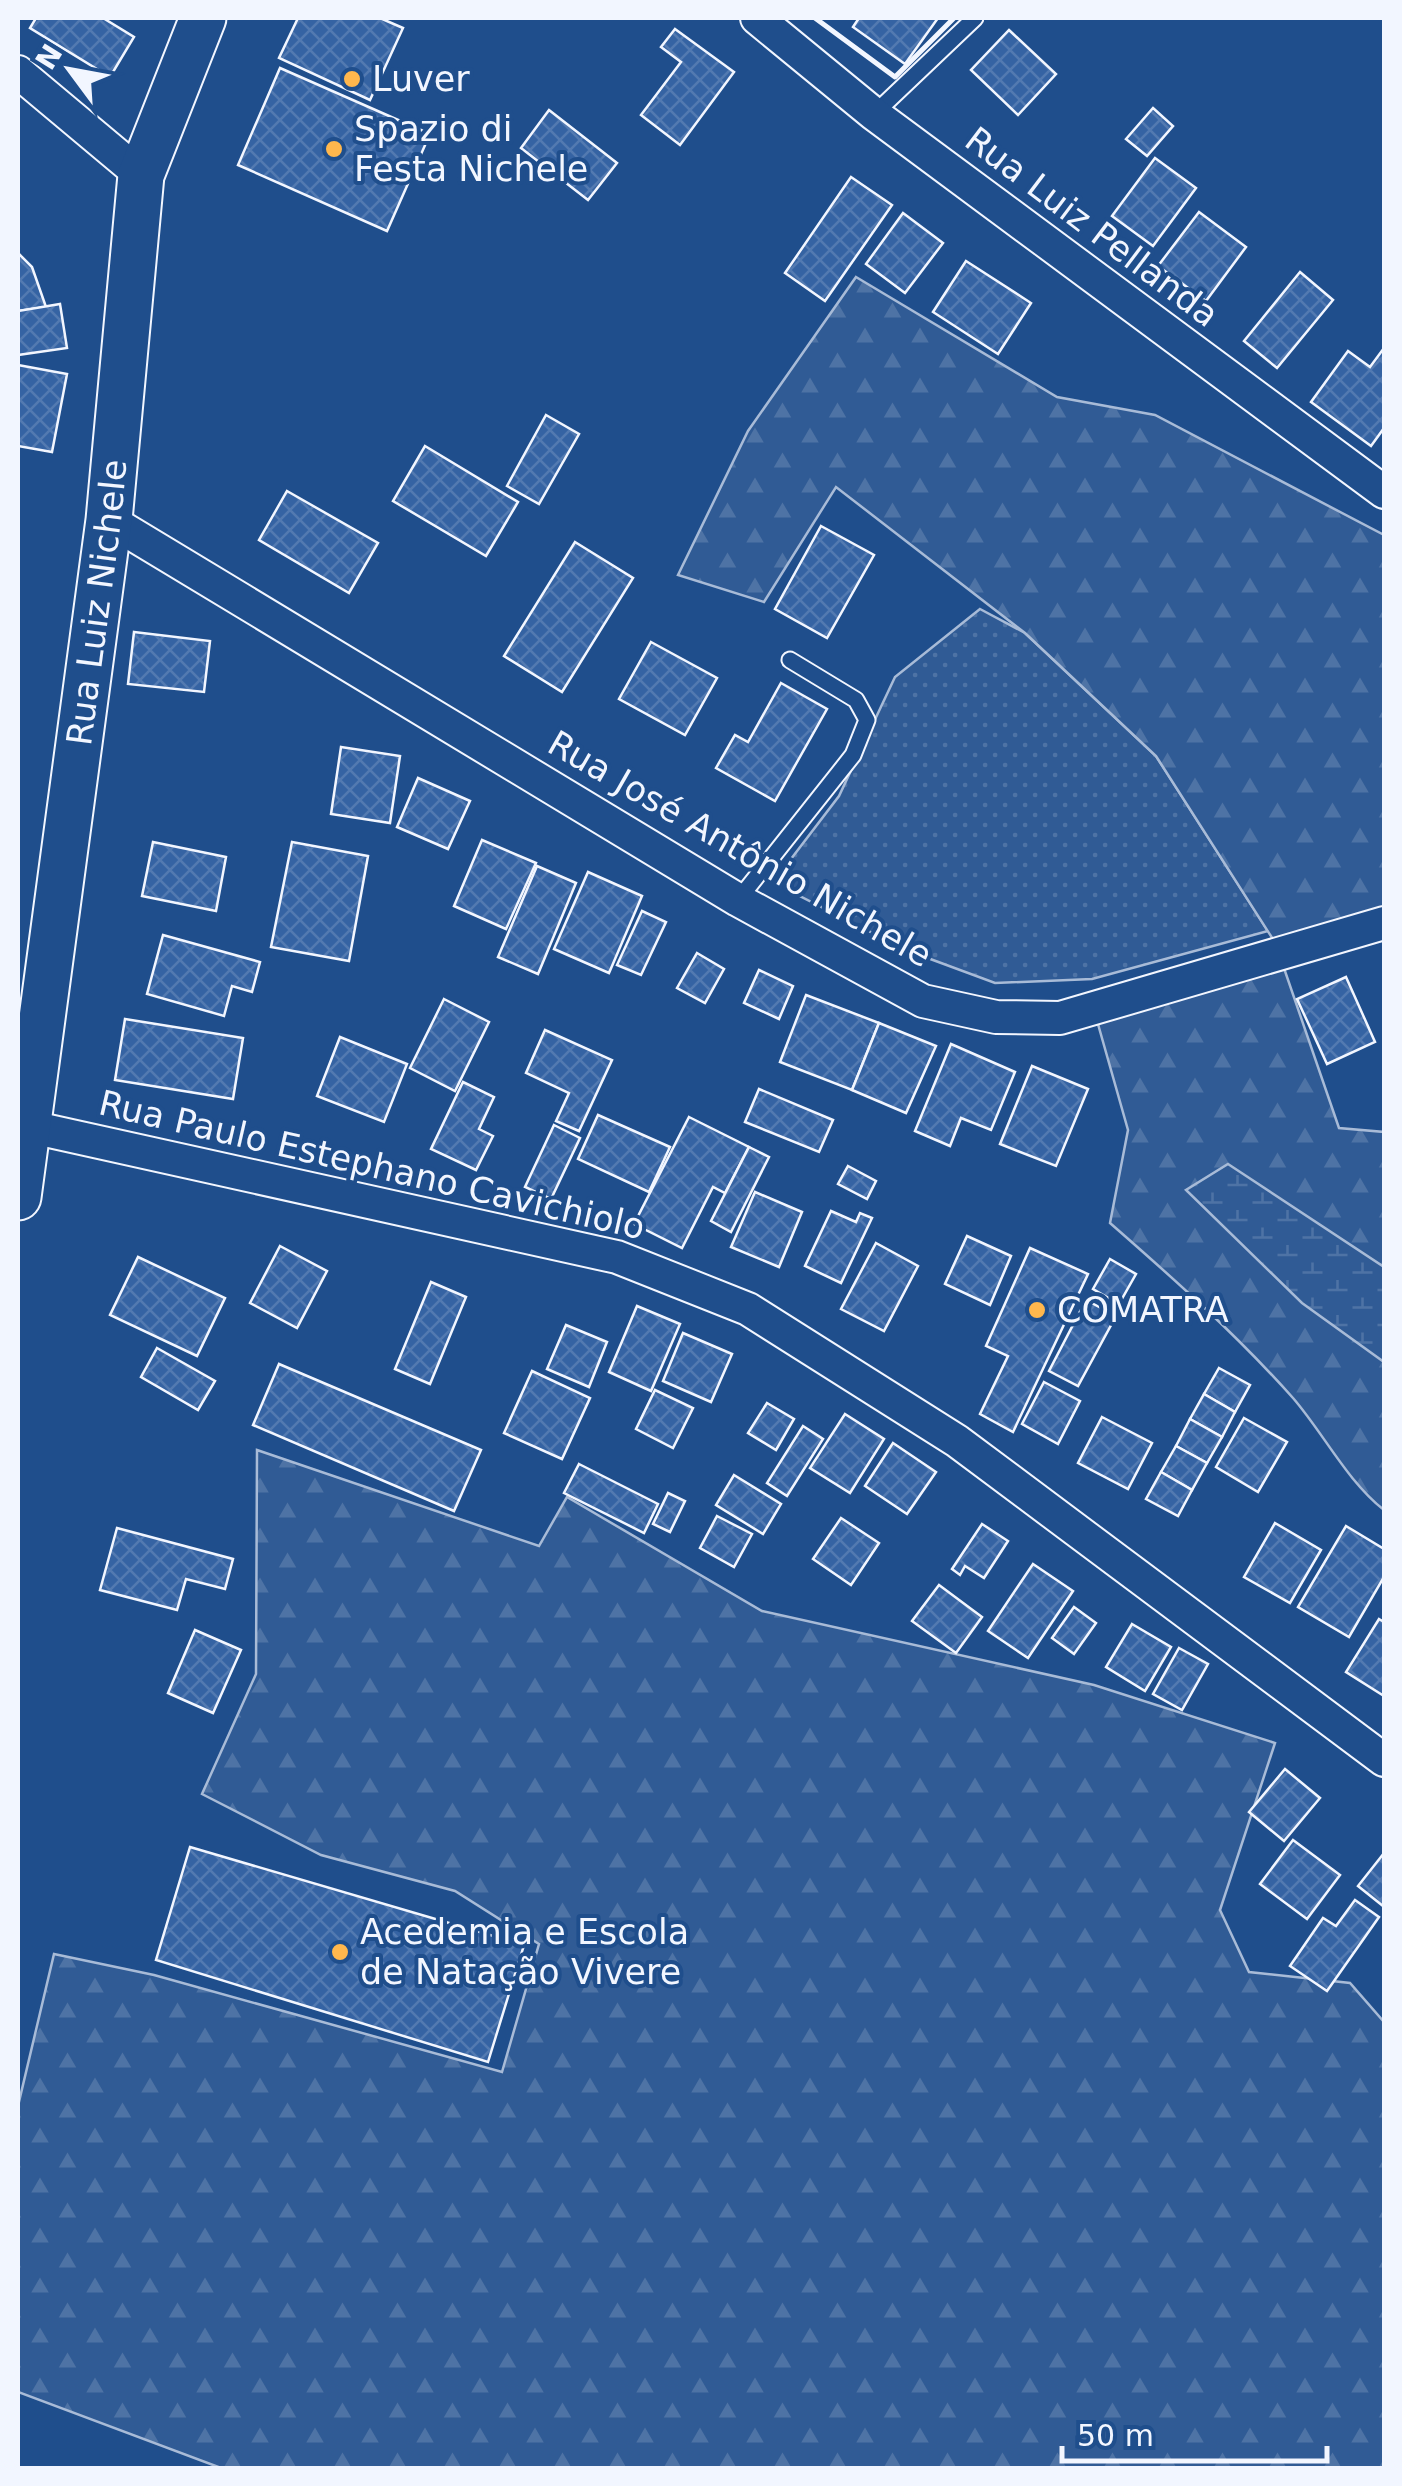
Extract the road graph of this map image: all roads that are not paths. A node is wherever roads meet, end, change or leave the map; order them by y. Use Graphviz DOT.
graph roads {
  1 [pos="204,18"];
  2 [pos="757,18"];
  3 [pos="975,18"];
  4 [pos="18,72"];
  5 [pos="874,114"];
  6 [pos="141,175"];
  7 [pos="1384,493"];
  8 [pos="109,520"];
  9 [pos="790,660"];
  10 [pos="738,900"];
  11 [pos="1384,922"];
  12 [pos="30,1127"];
  13 [pos="18,1197"];
  14 [pos="1384,1760"];
  1 -- 6 [label="street, Rua Luiz Nichele"];
  2 -- 5 [label="street, Rua Luiz Pellanda"];
  3 -- 5 [label="lane"];
  4 -- 6 [label="street"];
  5 -- 7 [label="street, Rua Luiz Pellanda"];
  6 -- 8 [label="street, Rua Luiz Nichele"];
  8 -- 10 [label="street, Rua José Antônio Nichele"];
  8 -- 12 [label="street, Rua Luiz Nichele"];
  9 -- 10 [label="lane"];
  10 -- 11 [label="street, Rua José Antônio Nichele"];
  12 -- 13 [label="street, Rua Luiz Nichele"];
  12 -- 14 [label="street, Rua Paulo Estephano Cavichiolo"];
}
